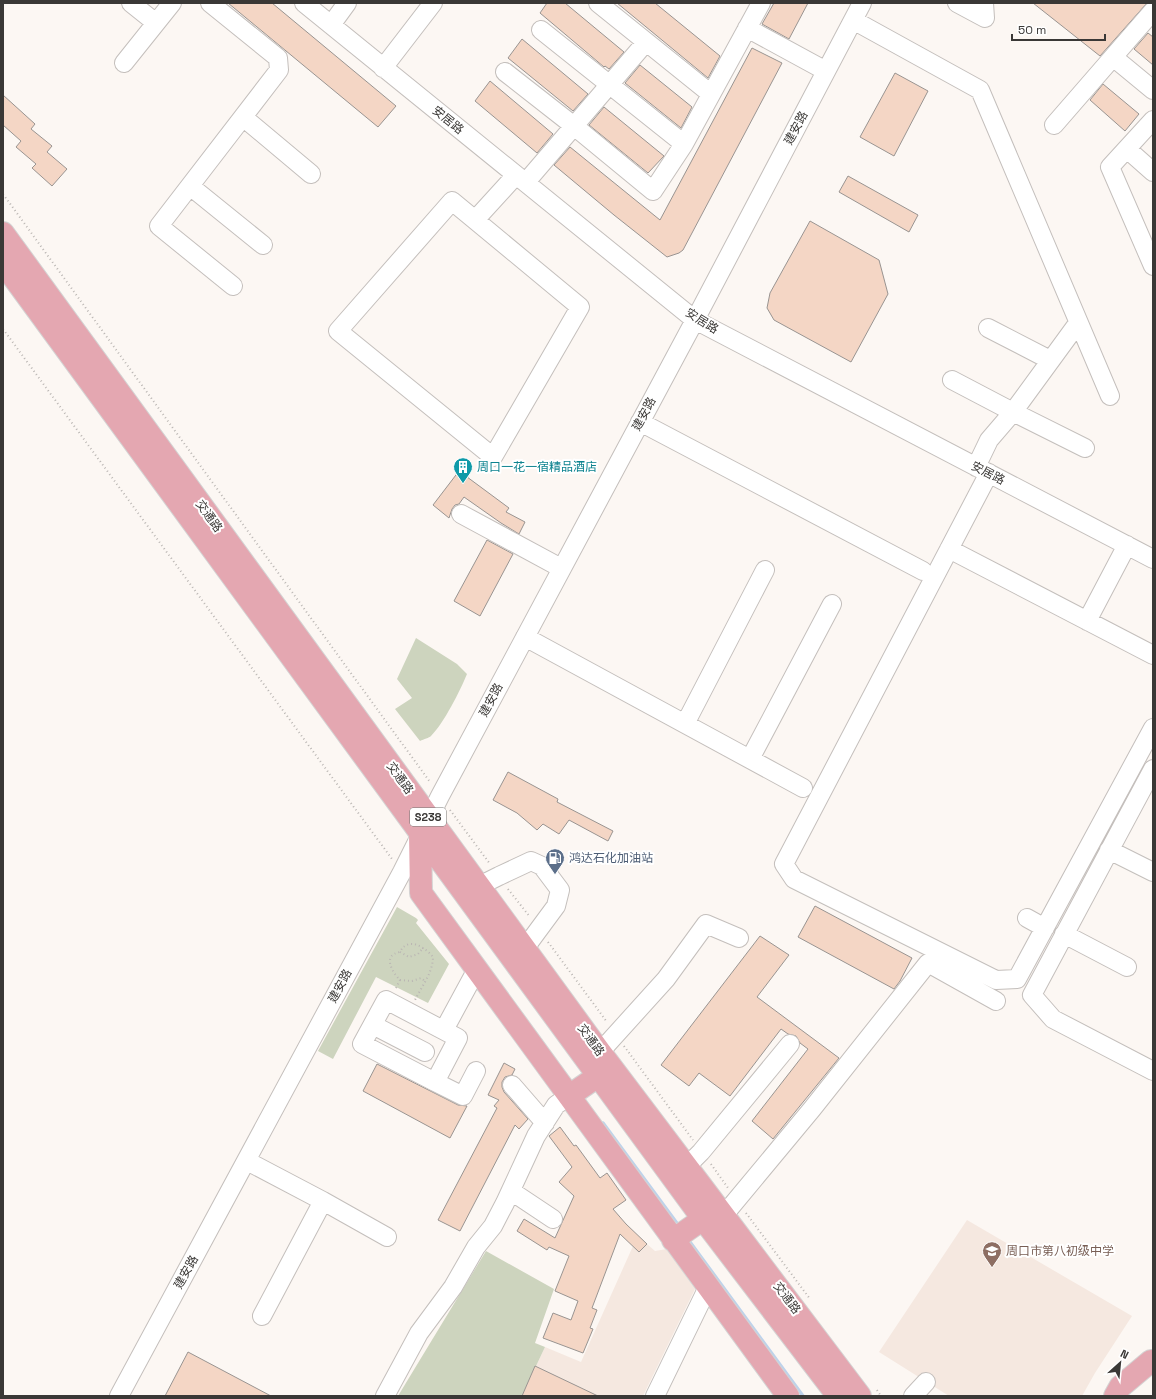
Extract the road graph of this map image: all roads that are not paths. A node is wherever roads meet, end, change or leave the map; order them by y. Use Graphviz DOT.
graph roads {
  1 [pos="131,3"];
  2 [pos="172,3"];
  3 [pos="211,3"];
  4 [pos="304,3"];
  5 [pos="347,3"];
  6 [pos="433,3"];
  7 [pos="598,3"];
  8 [pos="761,3"];
  9 [pos="862,3"];
  10 [pos="957,3"];
  11 [pos="984,3"];
  12 [pos="1153,11"];
  13 [pos="853,20"];
  14 [pos="156,23"];
  15 [pos="331,25"];
  16 [pos="747,28"];
  17 [pos="541,30"];
  18 [pos="646,42"];
  19 [pos="1113,57"];
  20 [pos="124,63"];
  21 [pos="383,68"];
  22 [pos="826,71"];
  23 [pos="505,72"];
  24 [pos="610,84"];
  25 [pos="1153,90"];
  26 [pos="711,94"];
  27 [pos="243,117"];
  28 [pos="1153,120"];
  29 [pos="1054,125"];
  30 [pos="574,126"];
  31 [pos="684,144"];
  32 [pos="1127,149"];
  33 [pos="1153,172"];
  34 [pos="311,174"];
  35 [pos="521,179"];
  36 [pos="190,186"];
  37 [pos="475,220"];
  38 [pos="3,233"];
  39 [pos="263,245"];
  40 [pos="3,263"];
  41 [pos="1153,266"];
  42 [pos="233,286"];
  43 [pos="695,320"];
  44 [pos="1078,323"];
  45 [pos="988,328"];
  46 [pos="1050,360"];
  47 [pos="952,380"];
  48 [pos="1110,396"];
  49 [pos="1013,412"];
  50 [pos="640,422"];
  51 [pos="1085,448"];
  52 [pos="982,470"];
  53 [pos="461,514"];
  54 [pos="1127,545"];
  55 [pos="950,549"];
  56 [pos="1153,559"];
  57 [pos="561,568"];
  58 [pos="765,570"];
  59 [pos="923,571"];
  60 [pos="832,604"];
  61 [pos="1087,621"];
  62 [pos="525,637"];
  63 [pos="1153,655"];
  64 [pos="685,724"];
  65 [pos="1153,728"];
  66 [pos="750,759"];
  67 [pos="1153,769"];
  68 [pos="803,788"];
  69 [pos="424,826"];
  70 [pos="1109,850"];
  71 [pos="1153,872"];
  72 [pos="479,886"];
  73 [pos="1027,918"];
  74 [pos="1045,928"];
  75 [pos="1064,934"];
  76 [pos="739,938"];
  77 [pos="525,948"];
  78 [pos="1127,967"];
  79 [pos="479,972"];
  80 [pos="996,1001"];
  81 [pos="373,1025"];
  82 [pos="444,1030"];
  83 [pos="790,1044"];
  84 [pos="425,1052"];
  85 [pos="600,1052"];
  86 [pos="476,1070"];
  87 [pos="415,1071"];
  88 [pos="1153,1071"];
  89 [pos="598,1076"];
  90 [pos="435,1082"];
  91 [pos="512,1085"];
  92 [pos="569,1096"];
  93 [pos="545,1123"];
  94 [pos="247,1161"];
  95 [pos="687,1166"];
  96 [pos="511,1191"];
  97 [pos="323,1201"];
  98 [pos="713,1217"];
  99 [pos="554,1219"];
  100 [pos="387,1237"];
  101 [pos="673,1240"];
  102 [pos="708,1287"];
  103 [pos="262,1316"];
  104 [pos="1152,1358"];
  105 [pos="926,1382"];
  106 [pos="119,1396"];
  107 [pos="385,1396"];
  108 [pos="655,1396"];
  109 [pos="788,1396"];
  110 [pos="838,1396"];
  111 [pos="860,1396"];
  112 [pos="913,1396"];
  113 [pos="1115,1396"];
  114 [pos="1132,1396"];
  1 -- 14 [label="street"];
  2 -- 14 [label="street"];
  3 -- 27 [label="street"];
  4 -- 15 [label="street, 安居路"];
  5 -- 15 [label="street"];
  6 -- 21 [label="street"];
  7 -- 18 [label="street"];
  8 -- 16 [label="street"];
  9 -- 13 [label="street, 建安路"];
  10 -- 11 [label="street"];
  12 -- 19 [label="street"];
  13 -- 22 [label="street, 建安路"];
  13 -- 44 [label="street"];
  14 -- 20 [label="street"];
  15 -- 21 [label="street, 安居路"];
  16 -- 22 [label="street"];
  16 -- 26 [label="street"];
  17 -- 24 [label="street"];
  18 -- 24 [label="street"];
  18 -- 26 [label="street"];
  19 -- 25 [label="street"];
  19 -- 29 [label="street"];
  21 -- 35 [label="street, 安居路"];
  22 -- 43 [label="street, 建安路"];
  23 -- 30 [label="street"];
  24 -- 30 [label="street"];
  24 -- 31 [label="street"];
  26 -- 31 [label="street"];
  27 -- 34 [label="street"];
  27 -- 36 [label="street"];
  28 -- 32 [label="street"];
  30 -- 31 [label="street"];
  30 -- 35 [label="street"];
  32 -- 33 [label="street"];
  32 -- 41 [label="street"];
  35 -- 37 [label="street"];
  35 -- 43 [label="street, 安居路"];
  36 -- 39 [label="street"];
  36 -- 42 [label="street"];
  37 -- 37 [label="street"];
  38 -- 69 [label="main road, 交通路 / S238"];
  40 -- 69 [label="main road, 交通路 / S238"];
  43 -- 50 [label="street, 建安路"];
  43 -- 52 [label="street, 安居路"];
  44 -- 46 [label="street"];
  44 -- 48 [label="street"];
  45 -- 46 [label="street"];
  46 -- 49 [label="street"];
  47 -- 49 [label="street"];
  49 -- 51 [label="street"];
  49 -- 52 [label="street"];
  50 -- 57 [label="street, 建安路"];
  50 -- 59 [label="street"];
  52 -- 54 [label="street, 安居路"];
  52 -- 55 [label="street"];
  53 -- 57 [label="street"];
  54 -- 56 [label="street, 安居路"];
  54 -- 61 [label="street"];
  55 -- 61 [label="street"];
  55 -- 74 [label="street"];
  57 -- 62 [label="street, 建安路"];
  58 -- 64 [label="street"];
  60 -- 66 [label="street"];
  61 -- 63 [label="street"];
  62 -- 64 [label="street"];
  62 -- 69 [label="street, 建安路"];
  64 -- 66 [label="street"];
  65 -- 74 [label="street"];
  66 -- 68 [label="street"];
  67 -- 70 [label="street"];
  69 -- 72 [label="main road, 交通路 / S238"];
  69 -- 79 [label="main road"];
  69 -- 89 [label="main road, 交通路 / S238"];
  69 -- 94 [label="street, 建安路"];
  70 -- 71 [label="street"];
  70 -- 75 [label="street"];
  72 -- 77 [label="main road, 交通路 / S238"];
  72 -- 77 [label="street"];
  73 -- 74 [label="street"];
  75 -- 78 [label="street"];
  75 -- 88 [label="street"];
  76 -- 85 [label="street"];
  77 -- 85 [label="main road, 交通路 / S238"];
  79 -- 82 [label="street"];
  79 -- 92 [label="main road"];
  80 -- 98 [label="street"];
  81 -- 82 [label="street"];
  81 -- 84 [label="street"];
  81 -- 87 [label="street"];
  82 -- 84 [label="street"];
  82 -- 90 [label="street"];
  83 -- 95 [label="street"];
  84 -- 87 [label="street"];
  85 -- 95 [label="main road, 交通路 / S238"];
  86 -- 90 [label="street"];
  87 -- 90 [label="street"];
  89 -- 92 [label="main road"];
  89 -- 98 [label="main road, 交通路 / S238"];
  91 -- 93 [label="street"];
  92 -- 93 [label="street"];
  92 -- 101 [label="main road"];
  93 -- 96 [label="street"];
  94 -- 97 [label="street"];
  94 -- 106 [label="street, 建安路"];
  95 -- 98 [label="main road, 交通路 / S238"];
  96 -- 99 [label="street"];
  96 -- 107 [label="street"];
  97 -- 100 [label="street"];
  97 -- 103 [label="street"];
  98 -- 101 [label="main road"];
  98 -- 110 [label="main road, 交通路 / S238"];
  98 -- 111 [label="main road, 交通路 / S238"];
  101 -- 102 [label="main road"];
  102 -- 108 [label="street"];
  102 -- 109 [label="main road"];
  104 -- 113 [label="main road"];
  104 -- 114 [label="main road"];
  105 -- 112 [label="street"];
}
